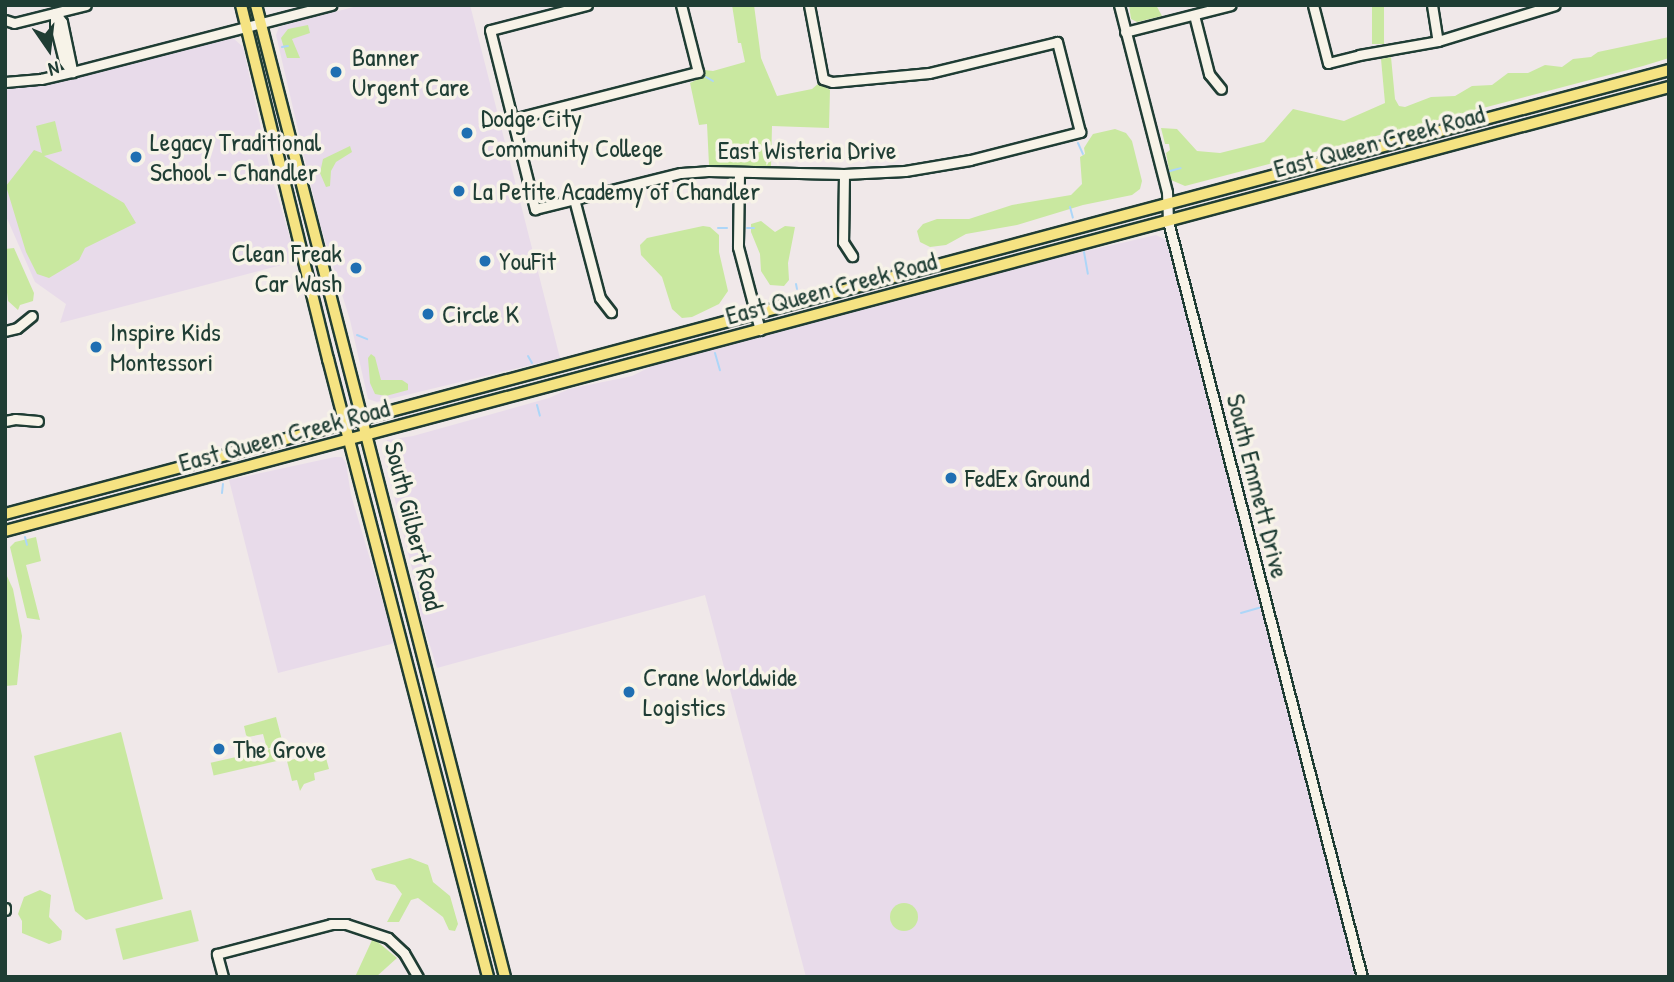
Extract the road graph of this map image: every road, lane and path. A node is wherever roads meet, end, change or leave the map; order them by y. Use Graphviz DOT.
graph roads {
  1 [pos="86,5"];
  2 [pos="241,5"];
  3 [pos="257,5"];
  4 [pos="332,5"];
  5 [pos="587,5"];
  6 [pos="681,5"];
  7 [pos="809,5"];
  8 [pos="1119,5"];
  9 [pos="1231,5"];
  10 [pos="1313,5"];
  11 [pos="1432,5"];
  12 [pos="1555,5"];
  13 [pos="55,13"];
  14 [pos="1194,15"];
  15 [pos="5,20"];
  16 [pos="261,24"];
  17 [pos="247,27"];
  18 [pos="1125,32"];
  19 [pos="1438,41"];
  20 [pos="1669,71"];
  21 [pos="72,72"];
  22 [pos="5,82"];
  23 [pos="1669,88"];
  24 [pos="1221,89"];
  25 [pos="513,119"];
  26 [pos="739,172"];
  27 [pos="844,174"];
  28 [pos="574,199"];
  29 [pos="1168,212"];
  30 [pos="852,256"];
  31 [pos="611,312"];
  32 [pos="756,314"];
  33 [pos="32,316"];
  34 [pos="760,330"];
  35 [pos="5,331"];
  36 [pos="551,370"];
  37 [pos="555,386"];
  38 [pos="363,418"];
  39 [pos="5,421"];
  40 [pos="38,421"];
  41 [pos="344,423"];
  42 [pos="368,437"];
  43 [pos="349,442"];
  44 [pos="5,514"];
  45 [pos="5,531"];
  46 [pos="416,630"];
  47 [pos="400,634"];
  48 [pos="466,824"];
  49 [pos="450,828"];
  50 [pos="223,977"];
  51 [pos="418,977"];
  52 [pos="488,977"];
  53 [pos="505,977"];
  54 [pos="1362,977"];
  1 -- 13 [label="street"];
  2 -- 17 [label="main road, South Gilbert Road"];
  3 -- 16 [label="main road, South Gilbert Road"];
  4 -- 16 [label="street"];
  5 -- 25 [label="street"];
  6 -- 25 [label="street"];
  7 -- 27 [label="street, East Wisteria Drive"];
  8 -- 18 [label="street, South Emmett Drive"];
  9 -- 14 [label="street"];
  10 -- 19 [label="street"];
  11 -- 19 [label="street"];
  12 -- 19 [label="street"];
  13 -- 15 [label="street"];
  13 -- 21 [label="street"];
  14 -- 18 [label="street"];
  14 -- 24 [label="street"];
  16 -- 17 [label="street"];
  16 -- 38 [label="main road, South Gilbert Road"];
  17 -- 21 [label="street"];
  17 -- 41 [label="main road, South Gilbert Road"];
  18 -- 29 [label="street, South Emmett Drive"];
  20 -- 29 [label="main road, East Queen Creek Road"];
  21 -- 22 [label="street"];
  23 -- 29 [label="main road, East Queen Creek Road"];
  25 -- 28 [label="street, East Wisteria Drive"];
  26 -- 27 [label="street, East Wisteria Drive"];
  26 -- 28 [label="street, East Wisteria Drive"];
  26 -- 32 [label="street"];
  27 -- 30 [label="street"];
  28 -- 31 [label="street"];
  29 -- 32 [label="main road, East Queen Creek Road"];
  29 -- 34 [label="main road, East Queen Creek Road"];
  29 -- 54 [label="street, South Emmett Drive"];
  32 -- 34 [label="street"];
  32 -- 36 [label="main road, East Queen Creek Road"];
  33 -- 35 [label="street"];
  34 -- 37 [label="main road, East Queen Creek Road"];
  36 -- 37 [label="main road"];
  36 -- 38 [label="main road, East Queen Creek Road"];
  37 -- 42 [label="main road, East Queen Creek Road"];
  38 -- 41 [label="main road, East Queen Creek Road"];
  38 -- 42 [label="main road, South Gilbert Road"];
  39 -- 40 [label="street"];
  41 -- 43 [label="main road, South Gilbert Road"];
  41 -- 44 [label="main road, East Queen Creek Road"];
  42 -- 43 [label="main road, East Queen Creek Road"];
  42 -- 46 [label="main road, South Gilbert Road"];
  43 -- 45 [label="main road, East Queen Creek Road"];
  43 -- 47 [label="main road, South Gilbert Road"];
  46 -- 47 [label="main road"];
  46 -- 48 [label="main road, South Gilbert Road"];
  47 -- 49 [label="main road, South Gilbert Road"];
  48 -- 49 [label="main road"];
  48 -- 53 [label="main road, South Gilbert Road"];
  49 -- 52 [label="main road, South Gilbert Road"];
  50 -- 51 [label="street"];
}
